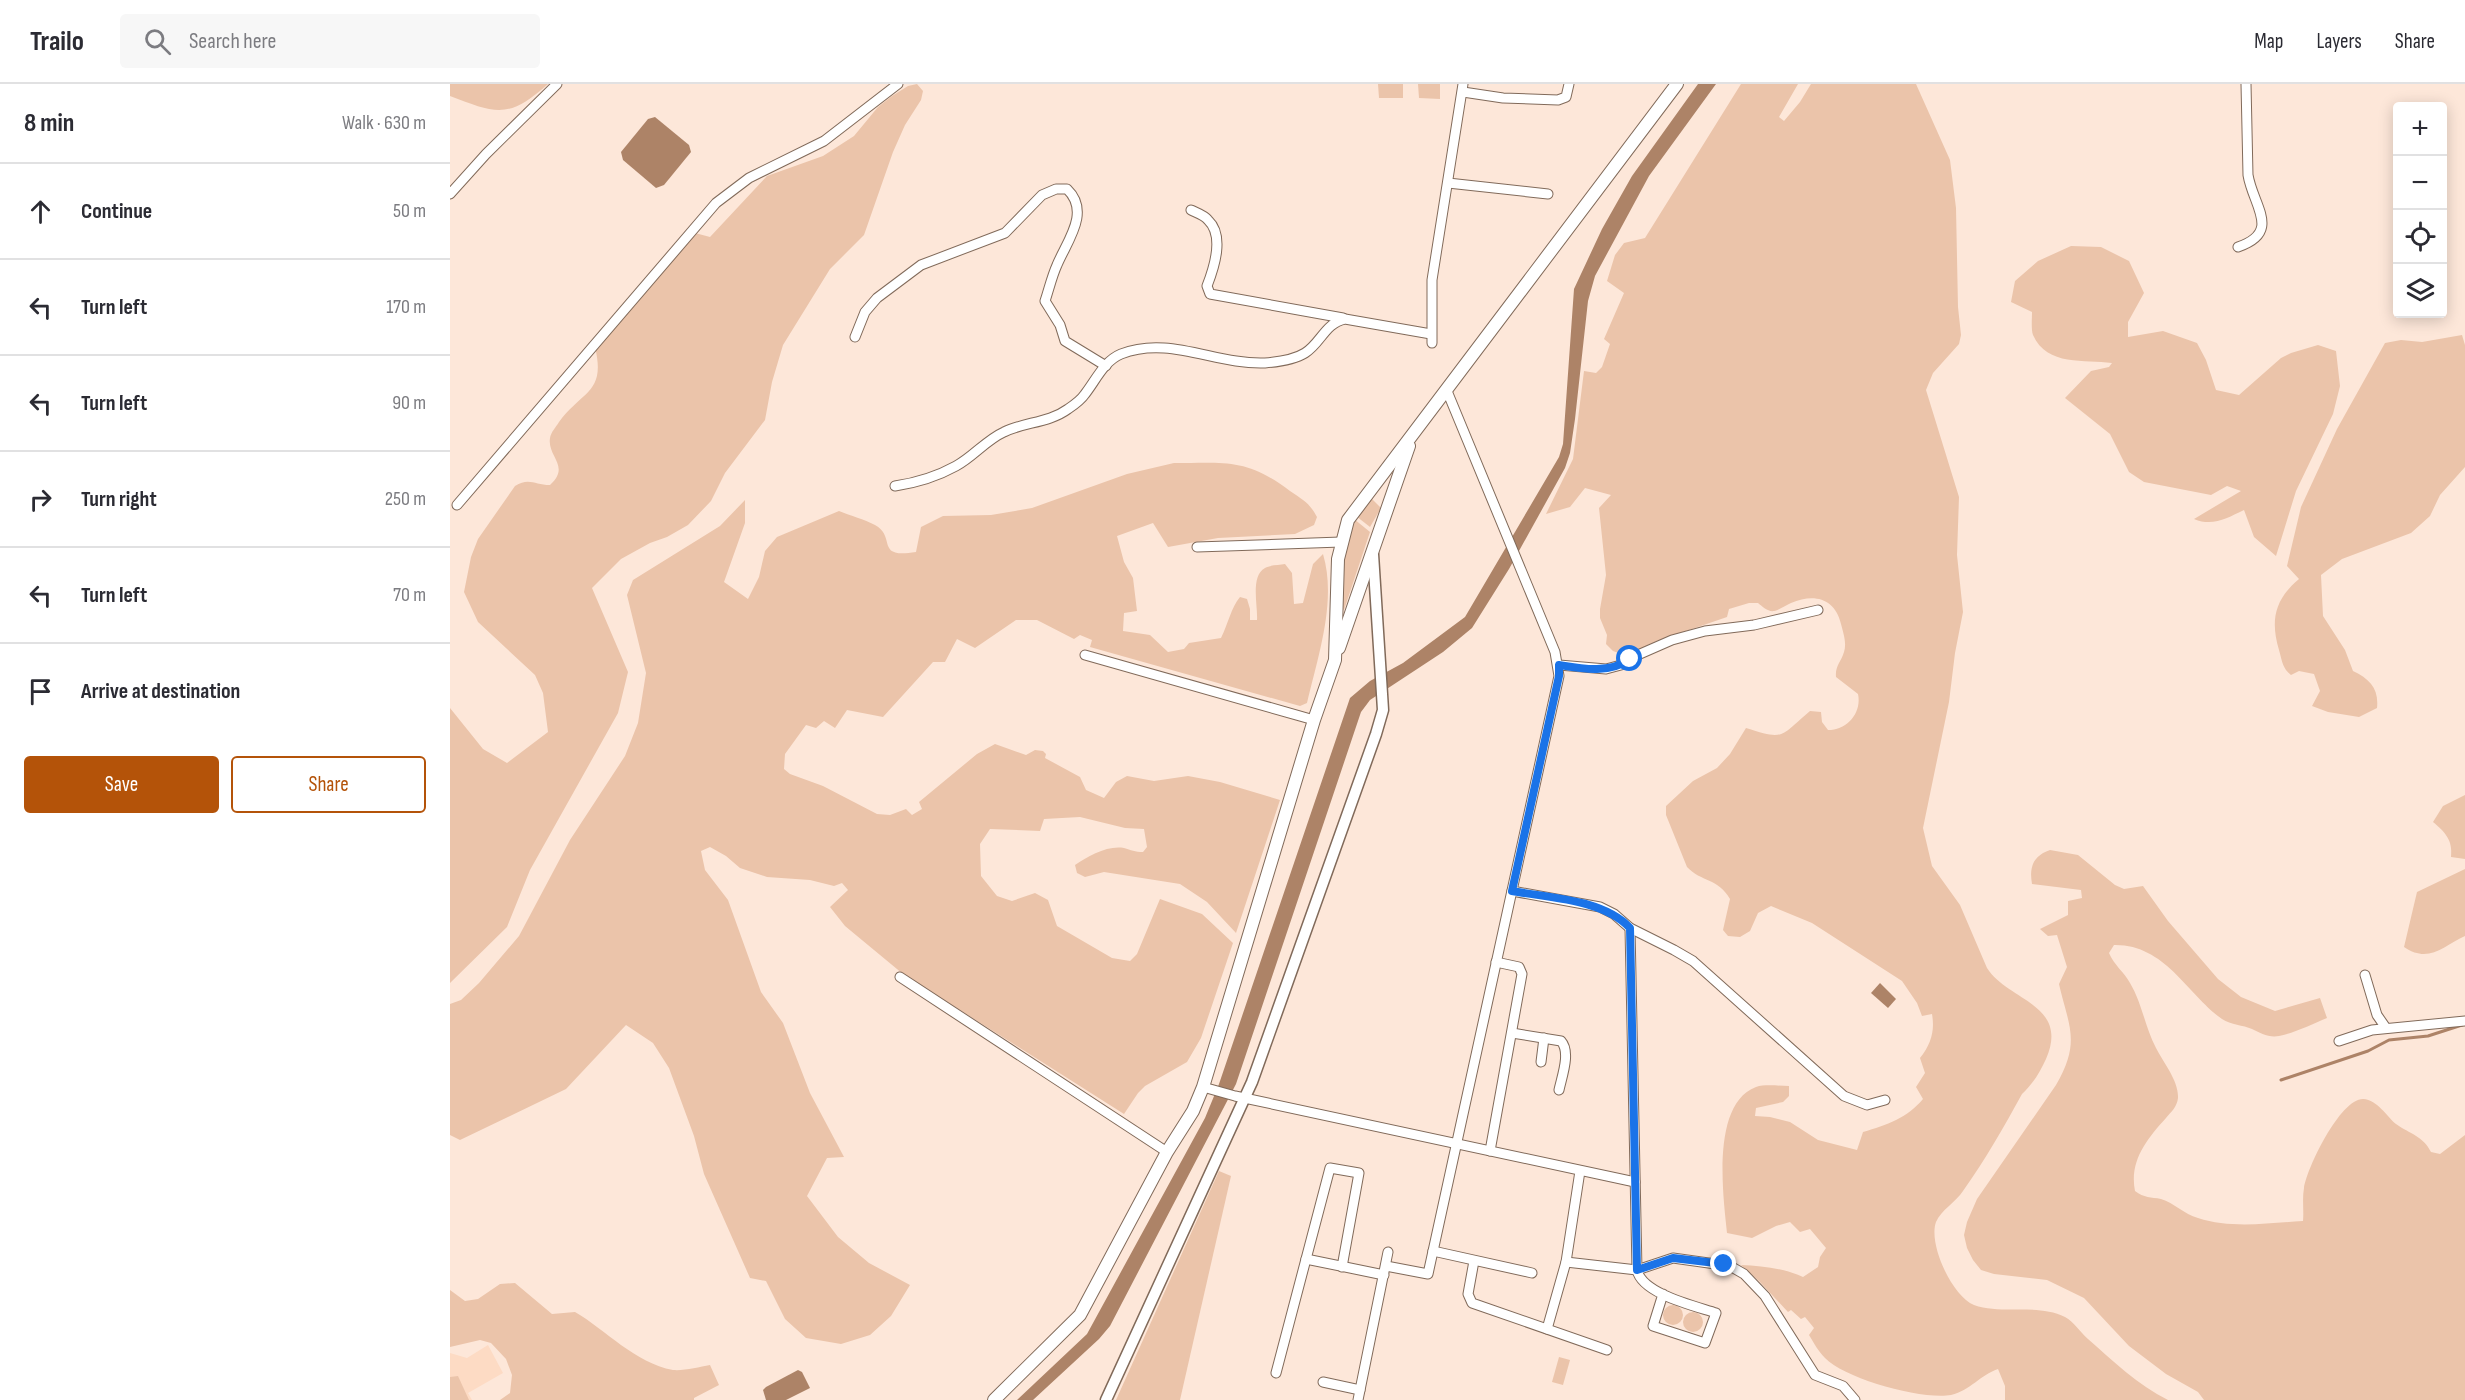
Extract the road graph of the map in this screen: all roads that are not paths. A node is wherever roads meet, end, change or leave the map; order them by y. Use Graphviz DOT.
graph roads {
  1 [pos="557,84"];
  2 [pos="898,84"];
  3 [pos="1569,84"];
  4 [pos="1677,84"];
  5 [pos="2246,84"];
  6 [pos="1463,88"];
  7 [pos="1448,183"];
  8 [pos="450,194"];
  9 [pos="1548,194"];
  10 [pos="1191,210"];
  11 [pos="2238,247"];
  12 [pos="1345,319"];
  13 [pos="855,337"];
  14 [pos="1106,366"];
  15 [pos="1447,391"];
  16 [pos="1413,436"];
  17 [pos="895,486"];
  18 [pos="457,505"];
  19 [pos="1341,542"];
  20 [pos="1197,547"];
  21 [pos="1373,551"];
  22 [pos="1818,610"];
  23 [pos="1085,655"];
  24 [pos="1335,660"];
  25 [pos="1559,665"];
  26 [pos="1314,720"];
  27 [pos="1512,891"];
  28 [pos="1630,928"];
  29 [pos="1496,962"];
  30 [pos="2365,975"];
  31 [pos="900,977"];
  32 [pos="2465,1021"];
  33 [pos="2386,1028"];
  34 [pos="1512,1033"];
  35 [pos="1544,1038"];
  36 [pos="2339,1041"];
  37 [pos="1541,1062"];
  38 [pos="1208,1088"];
  39 [pos="1559,1090"];
  40 [pos="1240,1097"];
  41 [pos="1885,1100"];
  42 [pos="1456,1143"];
  43 [pos="1490,1151"];
  44 [pos="1167,1152"];
  45 [pos="1580,1171"];
  46 [pos="1635,1182"];
  47 [pos="1433,1251"];
  48 [pos="1388,1252"];
  49 [pos="1306,1260"];
  50 [pos="1474,1261"];
  51 [pos="1566,1262"];
  52 [pos="1342,1267"];
  53 [pos="1637,1270"];
  54 [pos="1385,1271"];
  55 [pos="1532,1273"];
  56 [pos="1663,1294"];
  57 [pos="1547,1329"];
  58 [pos="1607,1350"];
  59 [pos="1276,1373"];
  60 [pos="1323,1382"];
  61 [pos="1360,1390"];
  62 [pos="994,1400"];
  63 [pos="1106,1400"];
  64 [pos="1358,1400"];
  65 [pos="1855,1400"];
  1 -- 8 [label="street"];
  2 -- 18 [label="street"];
  3 -- 6 [label="street"];
  4 -- 15 [label="main road"];
  5 -- 11 [label="street"];
  6 -- 7 [label="street"];
  7 -- 9 [label="street"];
  7 -- 12 [label="street"];
  10 -- 12 [label="street"];
  12 -- 14 [label="street"];
  13 -- 14 [label="street"];
  14 -- 17 [label="street"];
  15 -- 16 [label="main road"];
  15 -- 25 [label="street"];
  16 -- 19 [label="main road"];
  16 -- 21 [label="main road"];
  19 -- 20 [label="street"];
  19 -- 24 [label="main road"];
  21 -- 24 [label="main road"];
  21 -- 40 [label="street"];
  22 -- 25 [label="street"];
  23 -- 26 [label="street"];
  24 -- 26 [label="main road"];
  25 -- 27 [label="street"];
  26 -- 38 [label="main road"];
  27 -- 28 [label="street"];
  27 -- 29 [label="street"];
  28 -- 41 [label="street"];
  28 -- 46 [label="street"];
  29 -- 34 [label="street"];
  29 -- 42 [label="street"];
  30 -- 33 [label="street"];
  31 -- 44 [label="street"];
  32 -- 33 [label="street"];
  33 -- 36 [label="street"];
  34 -- 35 [label="street"];
  34 -- 43 [label="street"];
  35 -- 37 [label="street"];
  35 -- 39 [label="street"];
  38 -- 40 [label="street"];
  38 -- 44 [label="main road"];
  40 -- 42 [label="street"];
  40 -- 63 [label="street"];
  42 -- 43 [label="street"];
  42 -- 47 [label="street"];
  43 -- 45 [label="street"];
  44 -- 62 [label="main road"];
  45 -- 46 [label="street"];
  45 -- 51 [label="street"];
  46 -- 53 [label="street"];
  47 -- 50 [label="street"];
  47 -- 54 [label="street"];
  48 -- 54 [label="street"];
  49 -- 52 [label="street"];
  49 -- 52 [label="street"];
  49 -- 59 [label="street"];
  50 -- 55 [label="street"];
  50 -- 57 [label="street"];
  51 -- 53 [label="street"];
  51 -- 57 [label="street"];
  52 -- 54 [label="street"];
  53 -- 56 [label="street"];
  53 -- 65 [label="street"];
  54 -- 61 [label="street"];
  56 -- 56 [label="street"];
  57 -- 58 [label="street"];
  60 -- 61 [label="street"];
  61 -- 64 [label="street"];
}
